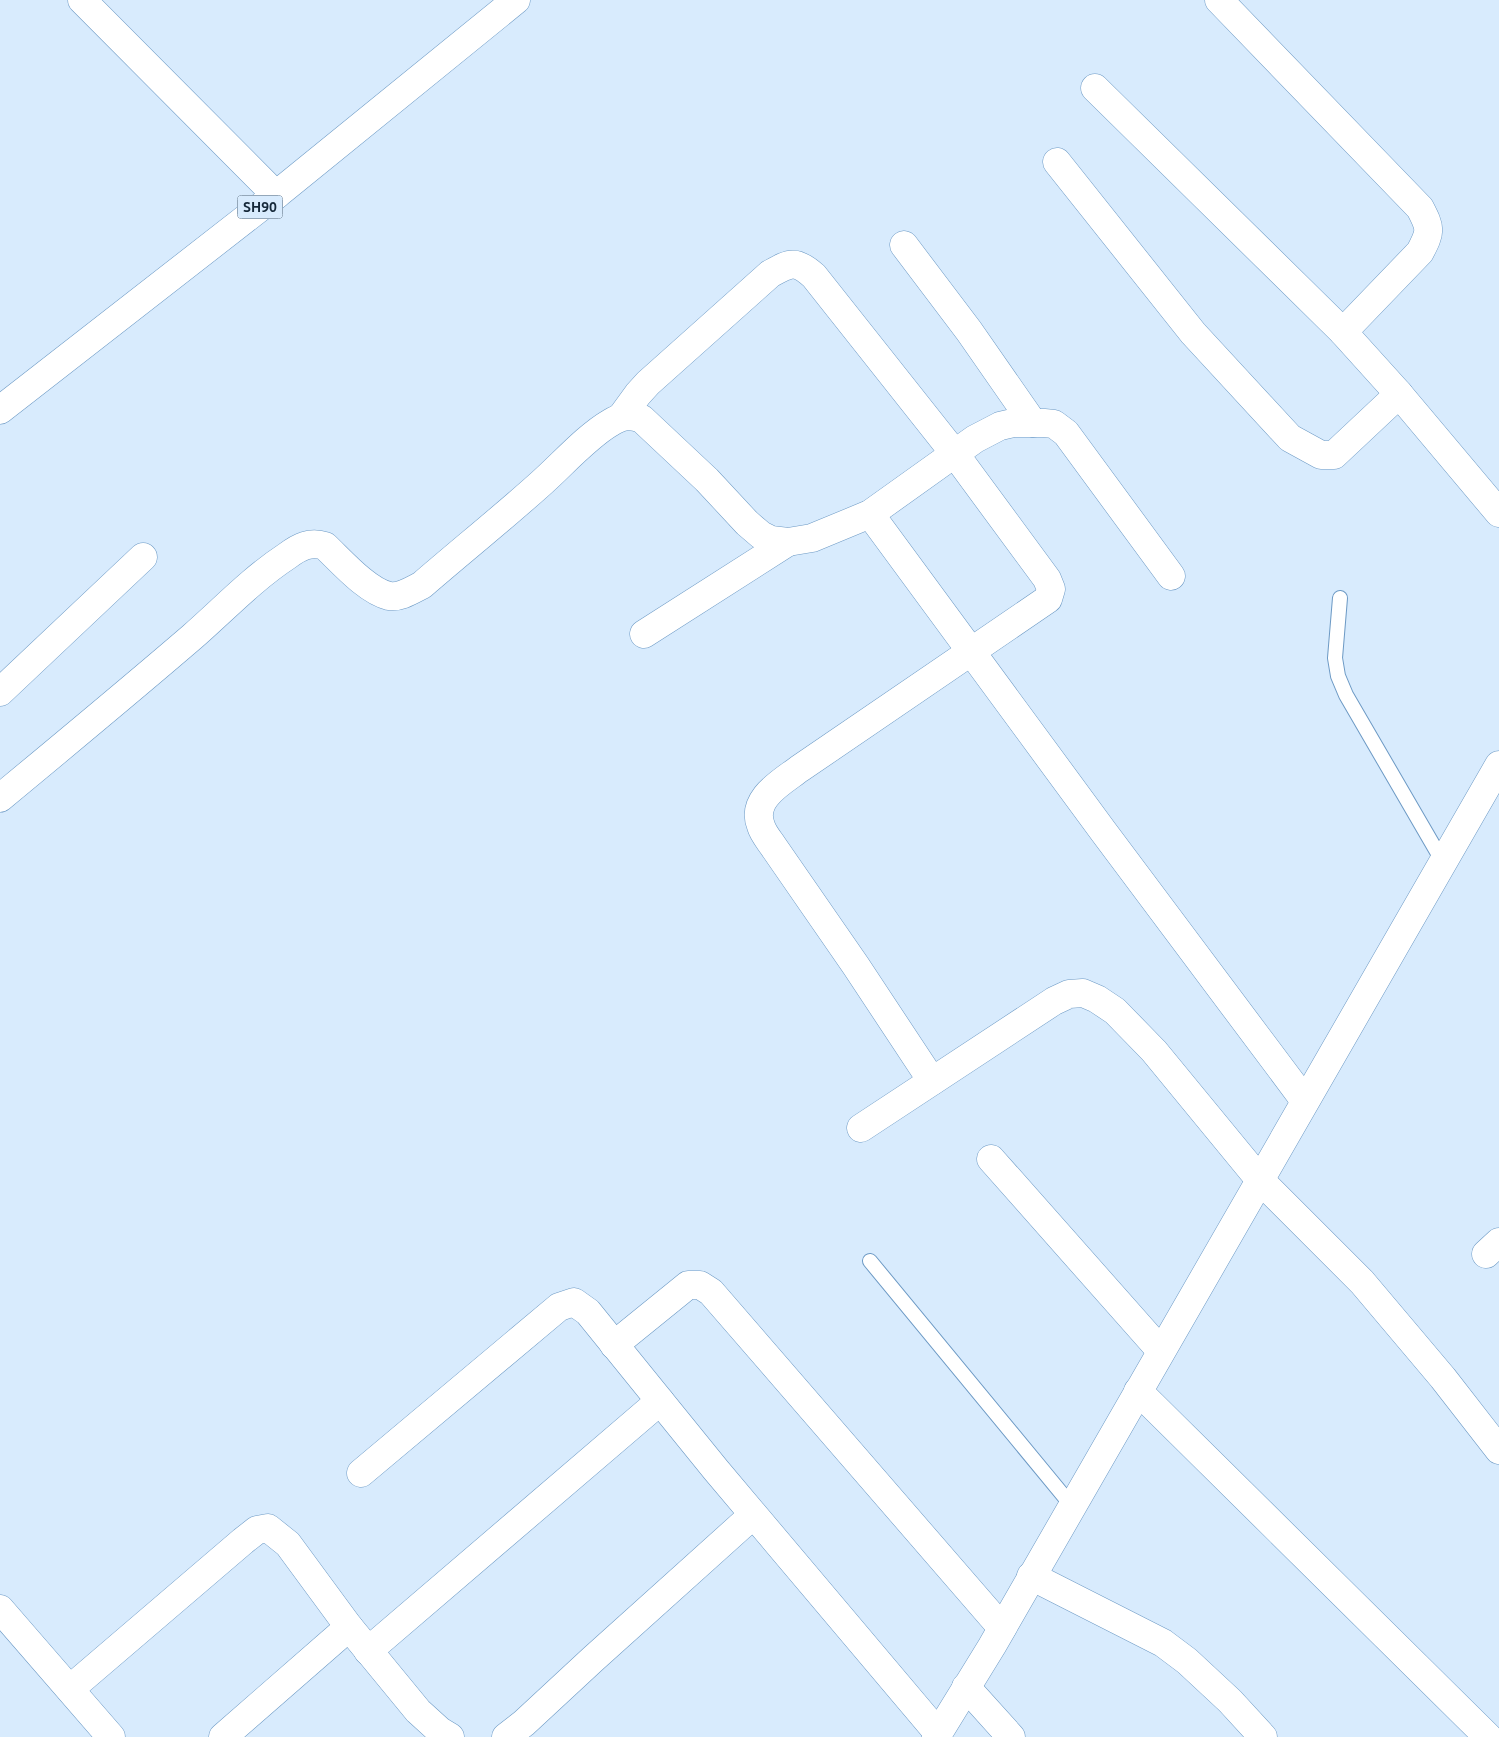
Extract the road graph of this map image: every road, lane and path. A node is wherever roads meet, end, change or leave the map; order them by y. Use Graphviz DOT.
graph roads {
  1 [pos="82,0"];
  2 [pos="516,0"];
  3 [pos="1219,0"];
  4 [pos="1095,88"];
  5 [pos="1057,162"];
  6 [pos="276,195"];
  7 [pos="904,244"];
  8 [pos="1343,332"];
  9 [pos="1399,394"];
  10 [pos="0,410"];
  11 [pos="622,416"];
  12 [pos="1032,423"];
  13 [pos="955,454"];
  14 [pos="1499,513"];
  15 [pos="870,514"];
  16 [pos="788,542"];
  17 [pos="143,557"];
  18 [pos="1171,576"];
  19 [pos="1340,598"];
  20 [pos="644,634"];
  21 [pos="971,652"];
  22 [pos="0,692"];
  23 [pos="1499,765"];
  24 [pos="0,798"];
  25 [pos="1443,862"];
  26 [pos="932,1081"];
  27 [pos="1305,1101"];
  28 [pos="861,1128"];
  29 [pos="991,1159"];
  30 [pos="1260,1180"];
  31 [pos="870,1261"];
  32 [pos="614,1345"];
  33 [pos="1161,1351"];
  34 [pos="1138,1391"];
  35 [pos="660,1401"];
  36 [pos="1499,1450"];
  37 [pos="361,1473"];
  38 [pos="1072,1506"];
  39 [pos="753,1515"];
  40 [pos="1032,1576"];
  41 [pos="0,1609"];
  42 [pos="348,1627"];
  43 [pos="1002,1628"];
  44 [pos="368,1651"];
  45 [pos="966,1687"];
  46 [pos="70,1690"];
  47 [pos="937,1735"];
  48 [pos="111,1737"];
  49 [pos="223,1737"];
  50 [pos="450,1737"];
  51 [pos="506,1737"];
  52 [pos="1011,1737"];
  53 [pos="1263,1737"];
  54 [pos="1488,1737"];
  1 -- 6 [label="street"];
  2 -- 6 [label="street, SH90"];
  3 -- 8 [label="street"];
  4 -- 8 [label="street"];
  5 -- 9 [label="street"];
  6 -- 10 [label="street, SH90"];
  7 -- 12 [label="street"];
  8 -- 9 [label="street"];
  9 -- 14 [label="street"];
  11 -- 13 [label="street"];
  11 -- 16 [label="street"];
  11 -- 24 [label="street"];
  12 -- 13 [label="street"];
  12 -- 18 [label="street"];
  13 -- 15 [label="street"];
  13 -- 21 [label="street"];
  15 -- 16 [label="street"];
  15 -- 21 [label="street"];
  16 -- 20 [label="street"];
  17 -- 22 [label="street"];
  19 -- 25 [label="lane"];
  21 -- 26 [label="street"];
  21 -- 27 [label="street"];
  23 -- 25 [label="street"];
  25 -- 27 [label="street"];
  26 -- 28 [label="street"];
  26 -- 30 [label="street"];
  27 -- 30 [label="street"];
  29 -- 33 [label="street"];
  30 -- 33 [label="street"];
  30 -- 36 [label="street"];
  31 -- 38 [label="lane"];
  32 -- 35 [label="street"];
  32 -- 37 [label="street"];
  32 -- 43 [label="street"];
  33 -- 34 [label="street"];
  34 -- 38 [label="street"];
  34 -- 54 [label="street"];
  35 -- 39 [label="street"];
  35 -- 44 [label="street"];
  38 -- 40 [label="street"];
  39 -- 47 [label="street"];
  39 -- 51 [label="street"];
  40 -- 43 [label="street"];
  40 -- 53 [label="street"];
  41 -- 46 [label="street"];
  42 -- 44 [label="street"];
  42 -- 46 [label="street"];
  42 -- 49 [label="street"];
  43 -- 45 [label="street"];
  44 -- 50 [label="street"];
  45 -- 47 [label="street"];
  45 -- 52 [label="street"];
  46 -- 48 [label="street"];
}
